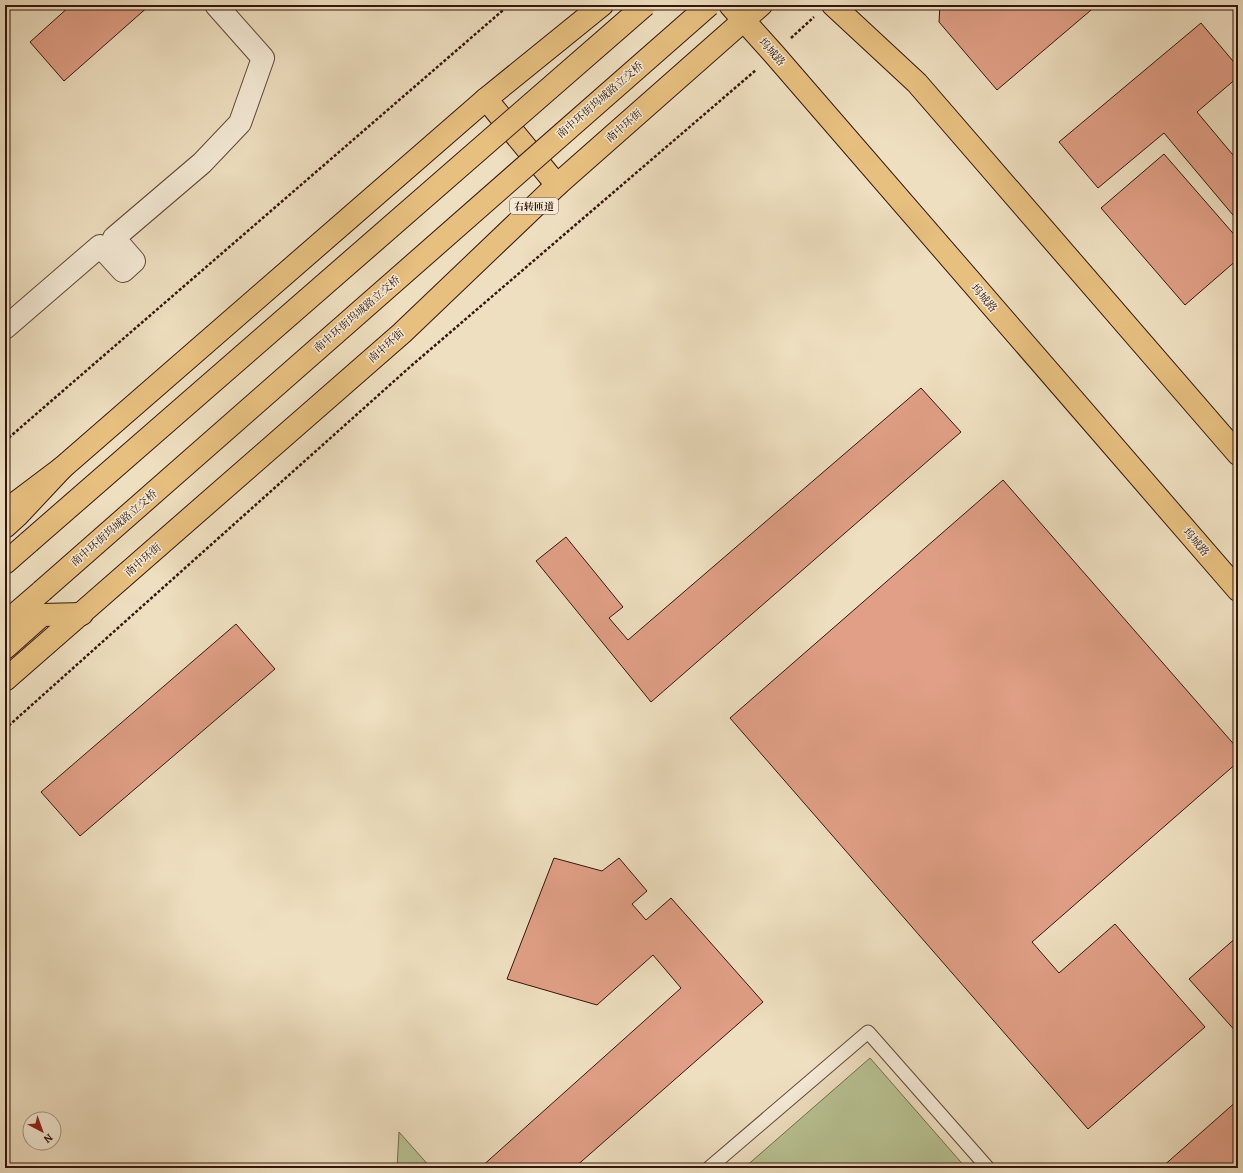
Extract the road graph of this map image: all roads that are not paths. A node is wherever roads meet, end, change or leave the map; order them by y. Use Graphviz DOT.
graph roads {
  1 [pos="216,5"];
  2 [pos="602,5"];
  3 [pos="645,5"];
  4 [pos="709,5"];
  5 [pos="761,5"];
  6 [pos="834,5"];
  7 [pos="737,13"];
  8 [pos="486,98"];
  9 [pos="557,185"];
  10 [pos="5,328"];
  11 [pos="1238,454"];
  12 [pos="62,468"];
  13 [pos="5,511"];
  14 [pos="5,527"];
  15 [pos="5,563"];
  16 [pos="1238,590"];
  17 [pos="82,614"];
  18 [pos="5,624"];
  19 [pos="5,648"];
  20 [pos="5,680"];
  21 [pos="709,1168"];
  22 [pos="988,1168"];
  1 -- 10 [label="street"];
  2 -- 8 [label="main road"];
  3 -- 15 [label="main road, bridge"];
  4 -- 18 [label="main road, 南中环街坞城路立交桥, bridge"];
  5 -- 7 [label="main road, 南中环街"];
  6 -- 11 [label="main road"];
  7 -- 9 [label="main road, 南中环街 / 右转匝道"];
  7 -- 16 [label="main road, 坞城路"];
  8 -- 9 [label="main road"];
  8 -- 12 [label="main road"];
  9 -- 17 [label="main road, 南中环街 / 右转匝道"];
  12 -- 13 [label="main road"];
  12 -- 14 [label="main road"];
  17 -- 19 [label="main road"];
  17 -- 20 [label="main road, 南中环街"];
  21 -- 22 [label="lane"];
}
